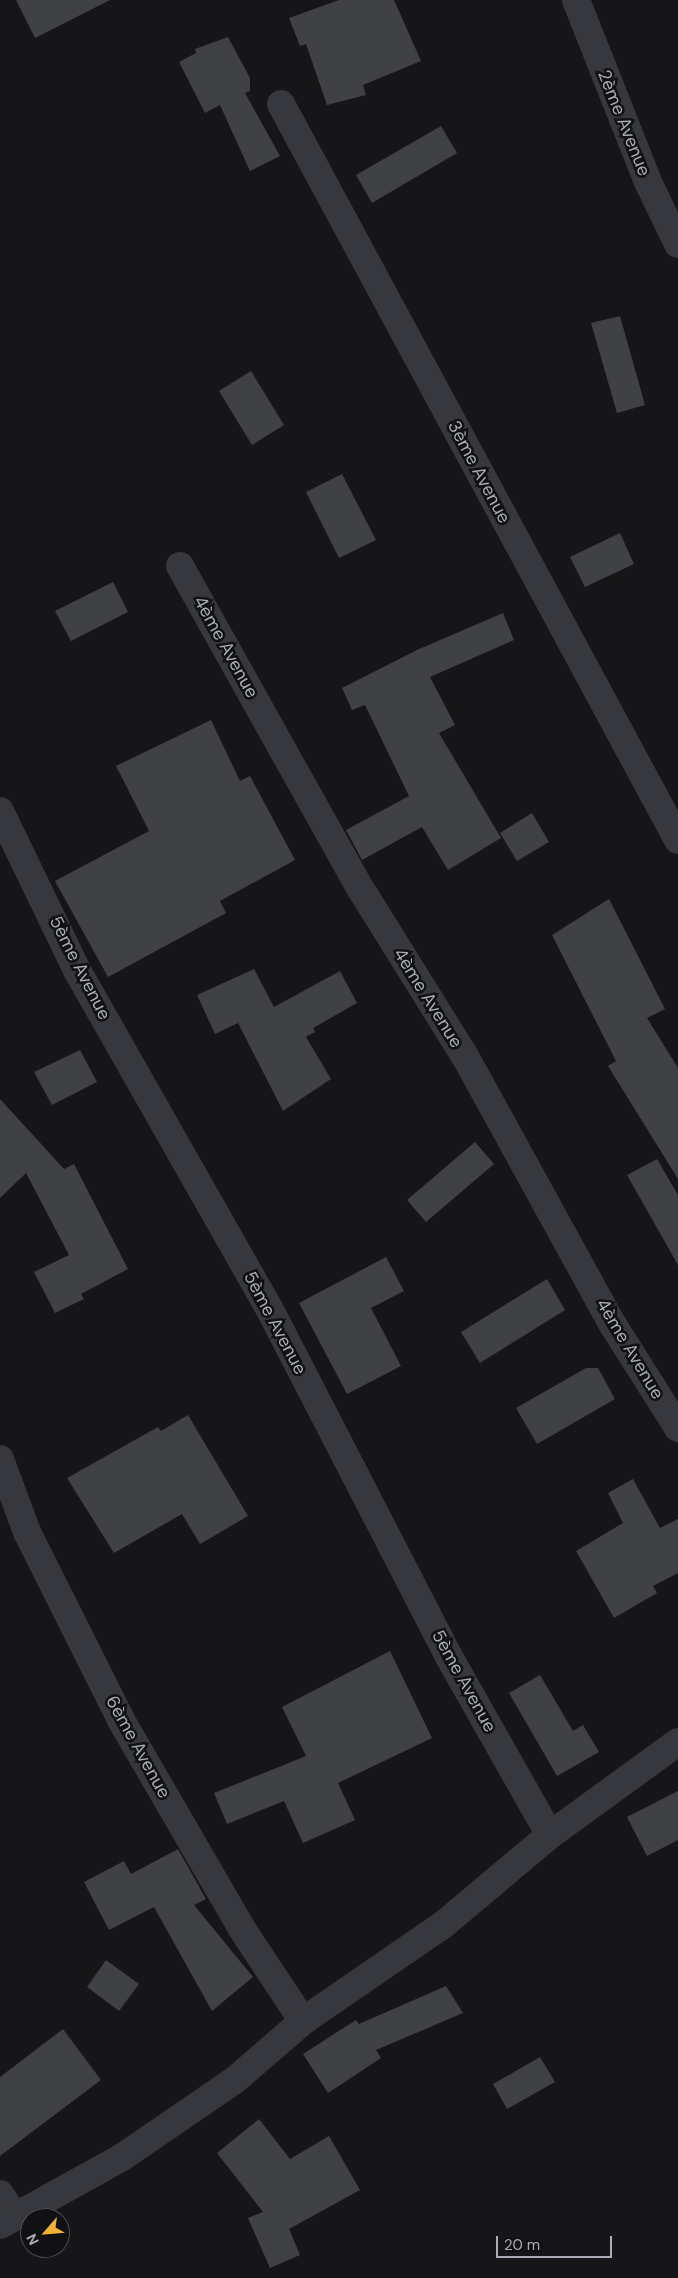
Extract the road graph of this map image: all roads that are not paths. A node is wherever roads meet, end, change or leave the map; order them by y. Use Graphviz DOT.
graph roads {
  1 [pos="576,0"];
  2 [pos="282,104"];
  3 [pos="678,244"];
  4 [pos="180,566"];
  5 [pos="0,811"];
  6 [pos="678,840"];
  7 [pos="678,1428"];
  8 [pos="0,1459"];
  9 [pos="678,1742"];
  10 [pos="550,1835"];
  11 [pos="303,2021"];
  12 [pos="0,2194"];
  13 [pos="8,2221"];
  1 -- 3 [label="street, 2ème Avenue"];
  2 -- 6 [label="street, 3ème Avenue"];
  4 -- 7 [label="street, 4ème Avenue"];
  5 -- 10 [label="street, 5ème Avenue"];
  8 -- 11 [label="street, 6ème Avenue"];
  9 -- 10 [label="street"];
  10 -- 11 [label="street"];
  11 -- 13 [label="street"];
  12 -- 13 [label="street"];
}
